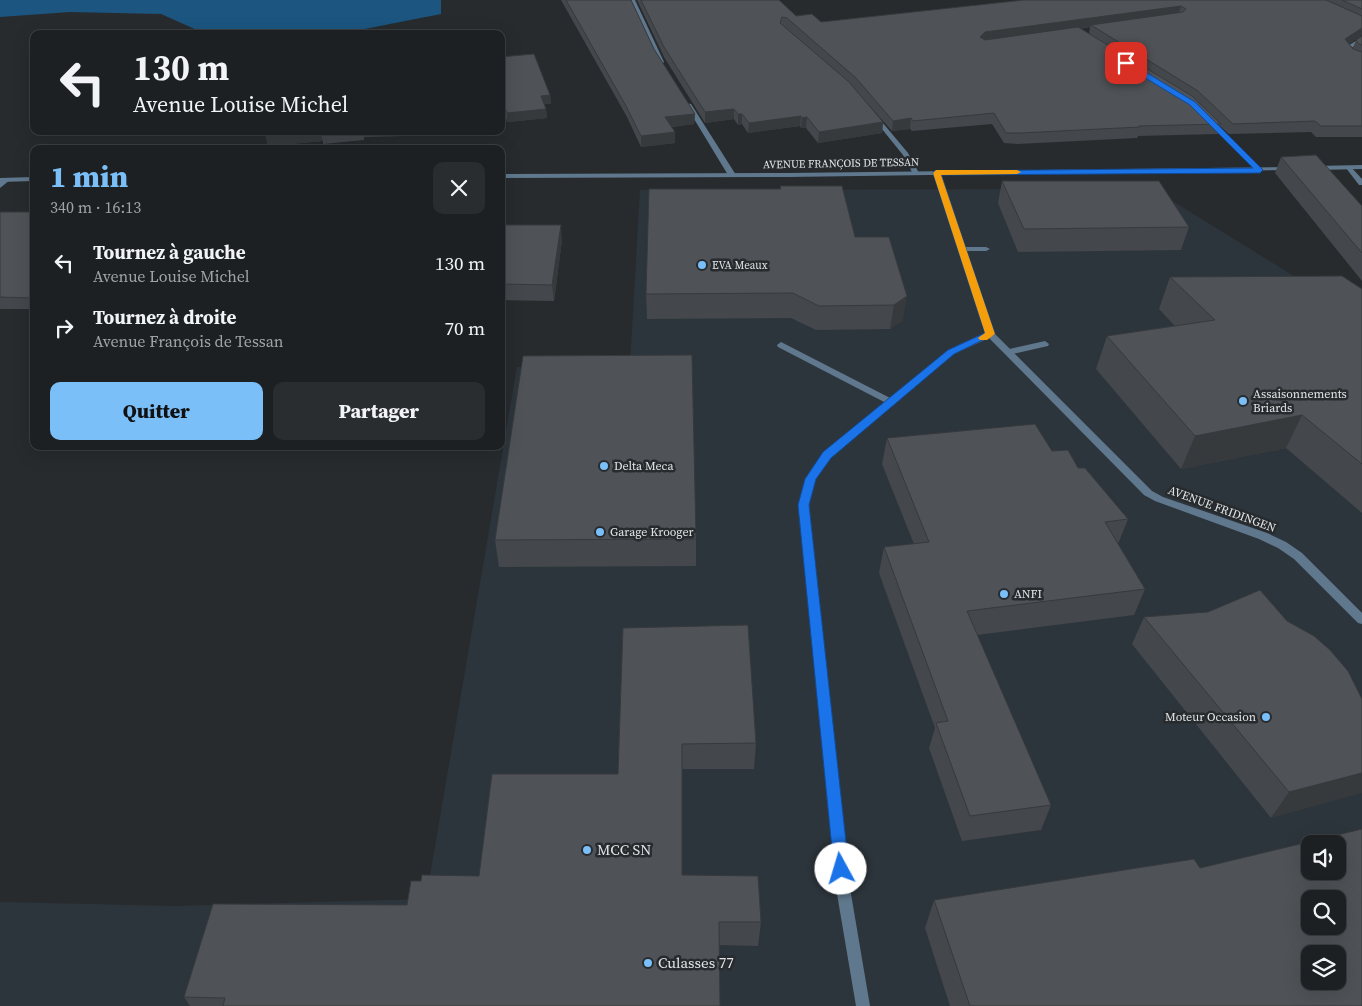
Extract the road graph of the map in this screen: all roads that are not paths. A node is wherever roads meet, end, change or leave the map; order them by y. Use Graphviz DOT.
graph roads {
  1 [pos="632,0"];
  2 [pos="1362,39"];
  3 [pos="1362,60"];
  4 [pos="664,66"];
  5 [pos="684,99"];
  6 [pos="870,111"];
  7 [pos="1205,116"];
  8 [pos="1348,168"];
  9 [pos="1362,168"];
  10 [pos="1299,169"];
  11 [pos="1308,169"];
  12 [pos="1260,170"];
  13 [pos="914,173"];
  14 [pos="936,173"];
  15 [pos="732,175"];
  16 [pos="505,176"];
  17 [pos="30,179"];
  18 [pos="3,180"];
  19 [pos="1362,183"];
  20 [pos="0,186"];
  21 [pos="962,249"];
  22 [pos="986,249"];
  23 [pos="990,334"];
  24 [pos="1044,344"];
  25 [pos="781,345"];
  26 [pos="1008,352"];
  27 [pos="891,402"];
  28 [pos="1362,620"];
  29 [pos="863,1006"];
  1 -- 4 [label="street"];
  2 -- 3 [label="street"];
  5 -- 15 [label="street"];
  6 -- 13 [label="street"];
  7 -- 12 [label="street"];
  8 -- 9 [label="street"];
  8 -- 11 [label="street"];
  8 -- 19 [label="street"];
  10 -- 12 [label="street, AVENUE FRANÇOIS DE TESSAN"];
  12 -- 14 [label="street, AVENUE FRANÇOIS DE TESSAN"];
  13 -- 14 [label="street, AVENUE FRANÇOIS DE TESSAN"];
  13 -- 15 [label="street, AVENUE FRANÇOIS DE TESSAN"];
  14 -- 21 [label="street"];
  15 -- 16 [label="street, AVENUE FRANÇOIS DE TESSAN"];
  17 -- 18 [label="street"];
  18 -- 20 [label="street"];
  21 -- 22 [label="street"];
  21 -- 23 [label="street"];
  23 -- 26 [label="street, AVENUE FRIDINGEN"];
  23 -- 27 [label="street"];
  24 -- 26 [label="street"];
  25 -- 27 [label="street"];
  26 -- 28 [label="street, AVENUE FRIDINGEN"];
  27 -- 29 [label="street"];
}
